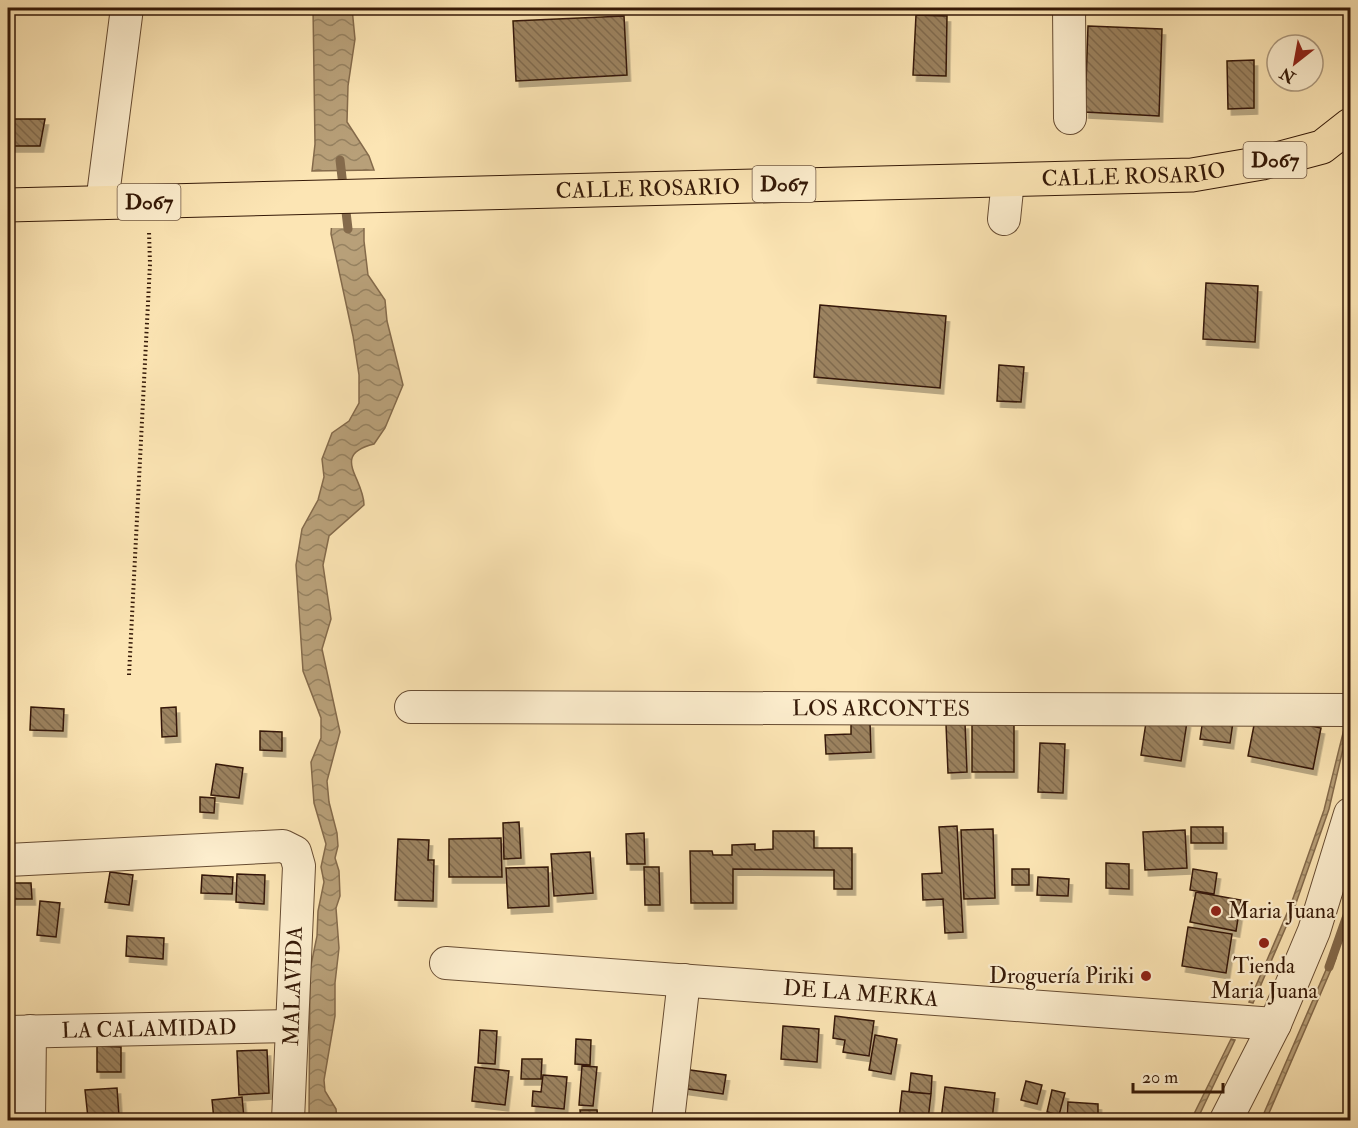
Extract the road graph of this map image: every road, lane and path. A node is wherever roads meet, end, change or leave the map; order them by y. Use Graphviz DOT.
graph roads {
  1 [pos="127,8"];
  2 [pos="1069,8"];
  3 [pos="1070,118"];
  4 [pos="1350,125"];
  5 [pos="1336,146"];
  6 [pos="1008,180"];
  7 [pos="102,203"];
  8 [pos="8,205"];
  9 [pos="1004,219"];
  10 [pos="150,264"];
  11 [pos="129,675"];
  12 [pos="411,707"];
  13 [pos="1350,710"];
  14 [pos="1350,814"];
  15 [pos="8,860"];
  16 [pos="446,963"];
  17 [pos="684,980"];
  18 [pos="1275,1024"];
  19 [pos="291,1026"];
  20 [pos="19,1032"];
  21 [pos="28,1120"];
  22 [pos="288,1120"];
  23 [pos="668,1120"];
  24 [pos="1226,1120"];
  1 -- 7 [label="street"];
  2 -- 3 [label="street"];
  4 -- 5 [label="main road, CALLE ROSARIO / D067"];
  5 -- 6 [label="main road, CALLE ROSARIO / D067"];
  6 -- 7 [label="main road, CALLE ROSARIO / D067"];
  6 -- 9 [label="street"];
  7 -- 8 [label="main road, CALLE ROSARIO / D067"];
  10 -- 11 [label="path"];
  12 -- 13 [label="street, LOS ARCONTES"];
  14 -- 18 [label="street"];
  15 -- 19 [label="street, MALAVIDA"];
  16 -- 17 [label="street, DE LA MERKA"];
  17 -- 18 [label="street, DE LA MERKA"];
  17 -- 23 [label="street"];
  18 -- 24 [label="street"];
  19 -- 20 [label="street, LA CALAMIDAD"];
  19 -- 22 [label="street, MALAVIDA"];
  20 -- 21 [label="street"];
}
